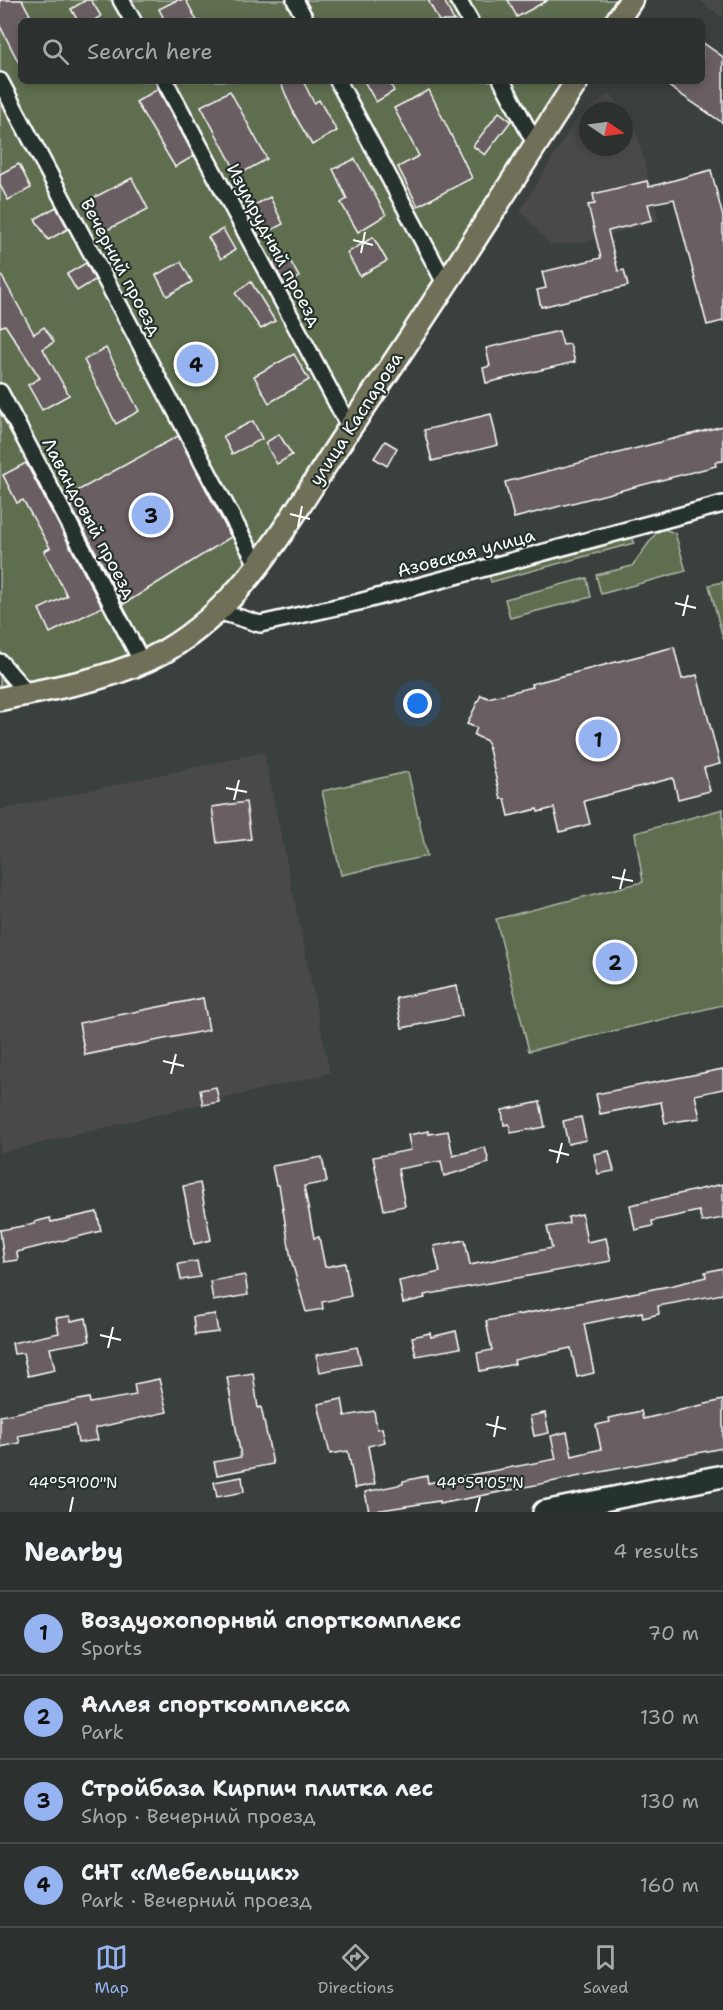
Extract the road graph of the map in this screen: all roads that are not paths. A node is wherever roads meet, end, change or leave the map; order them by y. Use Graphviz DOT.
graph roads {
  1 [pos="121,0"];
  2 [pos="295,0"];
  3 [pos="458,0"];
  4 [pos="630,1"];
  5 [pos="131,18"];
  6 [pos="304,18"];
  7 [pos="468,18"];
  8 [pos="619,18"];
  9 [pos="0,81"];
  10 [pos="167,84"];
  11 [pos="340,84"];
  12 [pos="504,84"];
  13 [pos="575,84"];
  14 [pos="536,145"];
  15 [pos="446,283"];
  16 [pos="0,392"];
  17 [pos="350,428"];
  18 [pos="723,504"];
  19 [pos="258,566"];
  20 [pos="218,611"];
  21 [pos="0,662"];
  22 [pos="142,662"];
  23 [pos="27,693"];
  24 [pos="0,699"];
  25 [pos="723,1476"];
  26 [pos="544,1512"];
  1 -- 5 [label="street"];
  2 -- 6 [label="street"];
  3 -- 7 [label="street"];
  4 -- 8 [label="main road"];
  9 -- 19 [label="street, Вечерний проезд"];
  10 -- 17 [label="street, Изумрудный проезд"];
  11 -- 15 [label="street"];
  12 -- 14 [label="street"];
  13 -- 14 [label="main road, улица Каспарова"];
  14 -- 15 [label="main road, улица Каспарова"];
  15 -- 17 [label="main road, улица Каспарова"];
  16 -- 22 [label="street, Лавандовый проезд"];
  17 -- 19 [label="main road, улица Каспарова"];
  18 -- 20 [label="street, Азовская улица"];
  19 -- 20 [label="main road, улица Каспарова"];
  20 -- 22 [label="main road, улица Каспарова"];
  21 -- 23 [label="street"];
  22 -- 23 [label="main road, улица Каспарова"];
  23 -- 24 [label="main road, улица Каспарова"];
  25 -- 26 [label="main road"];
}
